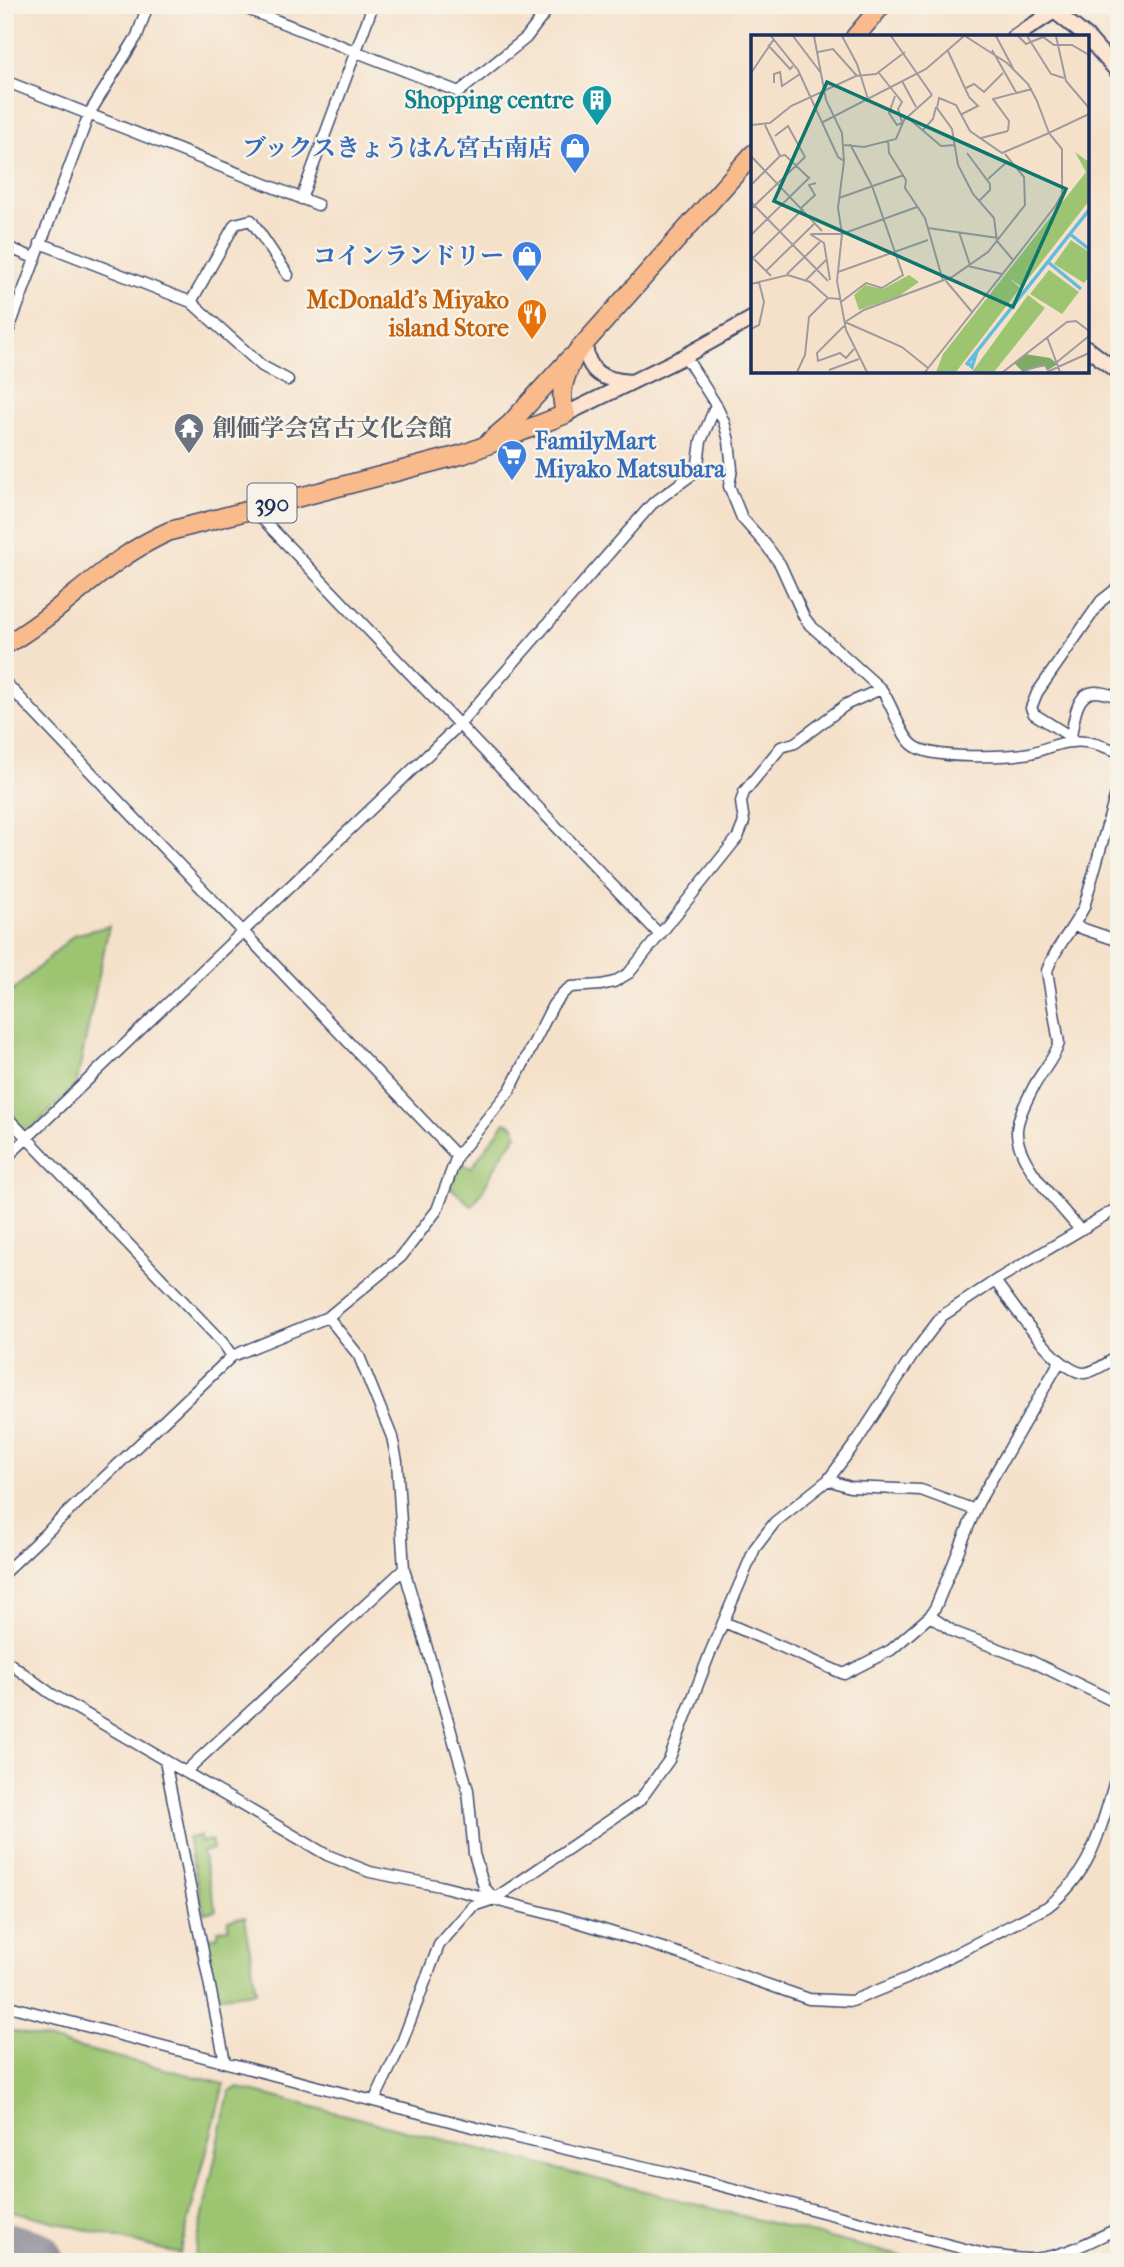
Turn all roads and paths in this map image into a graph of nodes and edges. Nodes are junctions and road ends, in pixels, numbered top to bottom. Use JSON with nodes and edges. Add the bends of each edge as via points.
{"nodes":[{"id":1,"x":148,"y":5,"type":"edge"},
{"id":2,"x":237,"y":5,"type":"edge"},
{"id":3,"x":373,"y":5,"type":"edge"},
{"id":4,"x":551,"y":5,"type":"edge"},
{"id":5,"x":882,"y":5,"type":"edge"},
{"id":6,"x":1055,"y":7,"type":"edge"},
{"id":7,"x":857,"y":35,"type":"edge"},
{"id":8,"x":1019,"y":35,"type":"edge"},
{"id":9,"x":1085,"y":35,"type":"edge"},
{"id":10,"x":1089,"y":39,"type":"edge"},
{"id":11,"x":355,"y":52,"type":"junction"},
{"id":12,"x":1119,"y":73,"type":"edge"},
{"id":13,"x":5,"y":81,"type":"edge"},
{"id":14,"x":89,"y":114,"type":"junction"},
{"id":15,"x":751,"y":156,"type":"edge"},
{"id":16,"x":301,"y":199,"type":"junction"},
{"id":17,"x":318,"y":205,"type":"dead end"},
{"id":18,"x":40,"y":243,"type":"junction"},
{"id":19,"x":5,"y":246,"type":"edge"},
{"id":20,"x":34,"y":257,"type":"junction"},
{"id":21,"x":288,"y":275,"type":"dead end"},
{"id":22,"x":191,"y":302,"type":"junction"},
{"id":23,"x":751,"y":319,"type":"edge"},
{"id":24,"x":5,"y":340,"type":"edge"},
{"id":25,"x":581,"y":348,"type":"junction"},
{"id":26,"x":1089,"y":350,"type":"edge"},
{"id":27,"x":685,"y":356,"type":"junction"},
{"id":28,"x":1119,"y":373,"type":"edge"},
{"id":29,"x":289,"y":380,"type":"dead end"},
{"id":30,"x":632,"y":382,"type":"junction"},
{"id":31,"x":716,"y":405,"type":"junction"},
{"id":32,"x":566,"y":414,"type":"junction"},
{"id":33,"x":479,"y":449,"type":"junction"},
{"id":34,"x":252,"y":508,"type":"junction"},
{"id":35,"x":1119,"y":587,"type":"edge"},
{"id":36,"x":5,"y":645,"type":"edge"},
{"id":37,"x":5,"y":682,"type":"edge"},
{"id":38,"x":881,"y":689,"type":"junction"},
{"id":39,"x":1119,"y":697,"type":"edge"},
{"id":40,"x":459,"y":725,"type":"junction"},
{"id":41,"x":1071,"y":739,"type":"junction"},
{"id":42,"x":1119,"y":752,"type":"edge"},
{"id":43,"x":1119,"y":783,"type":"edge"},
{"id":44,"x":1075,"y":926,"type":"junction"},
{"id":45,"x":244,"y":930,"type":"junction"},
{"id":46,"x":660,"y":935,"type":"junction"},
{"id":47,"x":1119,"y":941,"type":"edge"},
{"id":48,"x":5,"y":1115,"type":"edge"},
{"id":49,"x":27,"y":1138,"type":"junction"},
{"id":50,"x":457,"y":1156,"type":"junction"},
{"id":51,"x":5,"y":1159,"type":"edge"},
{"id":52,"x":1119,"y":1207,"type":"edge"},
{"id":53,"x":1080,"y":1230,"type":"junction"},
{"id":54,"x":995,"y":1281,"type":"junction"},
{"id":55,"x":328,"y":1317,"type":"junction"},
{"id":56,"x":232,"y":1356,"type":"junction"},
{"id":57,"x":1119,"y":1356,"type":"edge"},
{"id":58,"x":1060,"y":1361,"type":"junction"},
{"id":59,"x":828,"y":1480,"type":"junction"},
{"id":60,"x":975,"y":1510,"type":"junction"},
{"id":61,"x":404,"y":1569,"type":"junction"},
{"id":62,"x":5,"y":1572,"type":"edge"},
{"id":63,"x":930,"y":1616,"type":"junction"},
{"id":64,"x":724,"y":1622,"type":"junction"},
{"id":65,"x":5,"y":1660,"type":"edge"},
{"id":66,"x":1119,"y":1704,"type":"edge"},
{"id":67,"x":165,"y":1761,"type":"junction"},
{"id":68,"x":1119,"y":1767,"type":"edge"},
{"id":69,"x":185,"y":1772,"type":"junction"},
{"id":70,"x":494,"y":1899,"type":"junction"},
{"id":71,"x":5,"y":2005,"type":"edge"},
{"id":72,"x":225,"y":2062,"type":"junction"},
{"id":73,"x":374,"y":2101,"type":"junction"},
{"id":74,"x":1119,"y":2228,"type":"edge"}],
"edges":[{"from":1,"to":14,"type":"street","via":[[137,36]]},
{"from":2,"to":11,"type":"street"},
{"from":3,"to":11,"type":"street"},
{"from":4,"to":11,"type":"street","via":[[526,38],[458,92]]},
{"from":5,"to":7,"type":"highway"},
{"from":6,"to":8,"type":"main road"},
{"from":6,"to":9,"type":"main road"},
{"from":10,"to":12,"type":"main road"},
{"from":11,"to":16,"type":"street"},
{"from":13,"to":14,"type":"street"},
{"from":14,"to":16,"type":"street"},
{"from":14,"to":18,"type":"street"},
{"from":15,"to":25,"type":"highway"},
{"from":16,"to":17,"type":"street"},
{"from":18,"to":20,"type":"street"},
{"from":18,"to":22,"type":"street"},
{"from":19,"to":20,"type":"street"},
{"from":20,"to":24,"type":"street"},
{"from":21,"to":22,"type":"street","via":[[251,220],[235,224]]},
{"from":22,"to":29,"type":"street","via":[[262,366]]},
{"from":23,"to":27,"type":"main road"},
{"from":25,"to":30,"type":"main road","via":[[596,372],[612,381]]},
{"from":25,"to":32,"type":"highway","via":[[563,386],[561,403]]},
{"from":25,"to":33,"type":"highway","via":[[510,424]]},
{"from":26,"to":28,"type":"main road"},
{"from":27,"to":30,"type":"main road"},
{"from":27,"to":31,"type":"street"},
{"from":30,"to":32,"type":"main road"},
{"from":31,"to":38,"type":"street","via":[[729,440],[729,486],[742,518],[780,564],[810,625]]},
{"from":31,"to":40,"type":"street","via":[[701,441],[697,471],[644,512]]},
{"from":32,"to":33,"type":"highway","number":"390"},
{"from":33,"to":34,"type":"highway","number":"390"},
{"from":34,"to":36,"type":"highway","number":"390","via":[[146,541]]},
{"from":34,"to":40,"type":"street"},
{"from":35,"to":41,"type":"street","via":[[1101,601],[1031,708],[1034,715]]},
{"from":37,"to":45,"type":"street"},
{"from":38,"to":41,"type":"street","via":[[908,740],[929,752],[953,756],[1028,753]]},
{"from":38,"to":46,"type":"street","via":[[847,704],[795,743],[781,747],[744,792],[744,822],[738,837]]},
{"from":39,"to":41,"type":"street","via":[[1095,692],[1085,695],[1079,702]]},
{"from":40,"to":45,"type":"street"},
{"from":40,"to":46,"type":"street"},
{"from":41,"to":42,"type":"street"},
{"from":43,"to":44,"type":"street"},
{"from":44,"to":47,"type":"street"},
{"from":44,"to":53,"type":"street","via":[[1047,971],[1059,1043],[1022,1109],[1017,1129],[1028,1165]]},
{"from":45,"to":49,"type":"street"},
{"from":45,"to":50,"type":"street"},
{"from":46,"to":50,"type":"street","via":[[629,973],[614,982],[581,985],[564,992],[510,1090]]},
{"from":48,"to":49,"type":"street"},
{"from":49,"to":51,"type":"street"},
{"from":49,"to":56,"type":"street"},
{"from":50,"to":55,"type":"street","via":[[438,1210],[418,1236],[401,1257]]},
{"from":52,"to":53,"type":"street"},
{"from":53,"to":54,"type":"street"},
{"from":54,"to":58,"type":"street"},
{"from":54,"to":59,"type":"street","via":[[953,1307],[930,1331]]},
{"from":55,"to":56,"type":"street"},
{"from":55,"to":61,"type":"street","via":[[359,1356],[392,1437]]},
{"from":56,"to":62,"type":"street"},
{"from":57,"to":58,"type":"street","via":[[1081,1373]]},
{"from":58,"to":60,"type":"street"},
{"from":59,"to":60,"type":"street","via":[[850,1487],[921,1490]]},
{"from":59,"to":64,"type":"street","via":[[775,1522],[755,1548]]},
{"from":60,"to":63,"type":"street"},
{"from":61,"to":69,"type":"street"},
{"from":61,"to":70,"type":"street","via":[[468,1790],[474,1854],[485,1888]]},
{"from":63,"to":64,"type":"street","via":[[891,1650],[844,1674]]},
{"from":63,"to":66,"type":"street","via":[[954,1632],[1031,1661]]},
{"from":64,"to":70,"type":"street","via":[[668,1760],[640,1800]]},
{"from":65,"to":67,"type":"street","via":[[50,1693]]},
{"from":67,"to":69,"type":"street"},
{"from":67,"to":72,"type":"street"},
{"from":68,"to":70,"type":"street","via":[[1090,1859],[1066,1893],[908,1978],[852,2001],[809,1999],[666,1949]]},
{"from":69,"to":70,"type":"street","via":[[351,1866]]},
{"from":70,"to":73,"type":"street","via":[[473,1906],[439,1945]]},
{"from":71,"to":72,"type":"street"},
{"from":72,"to":73,"type":"street"},
{"from":73,"to":74,"type":"street","via":[[988,2255],[1044,2258]]}]}
